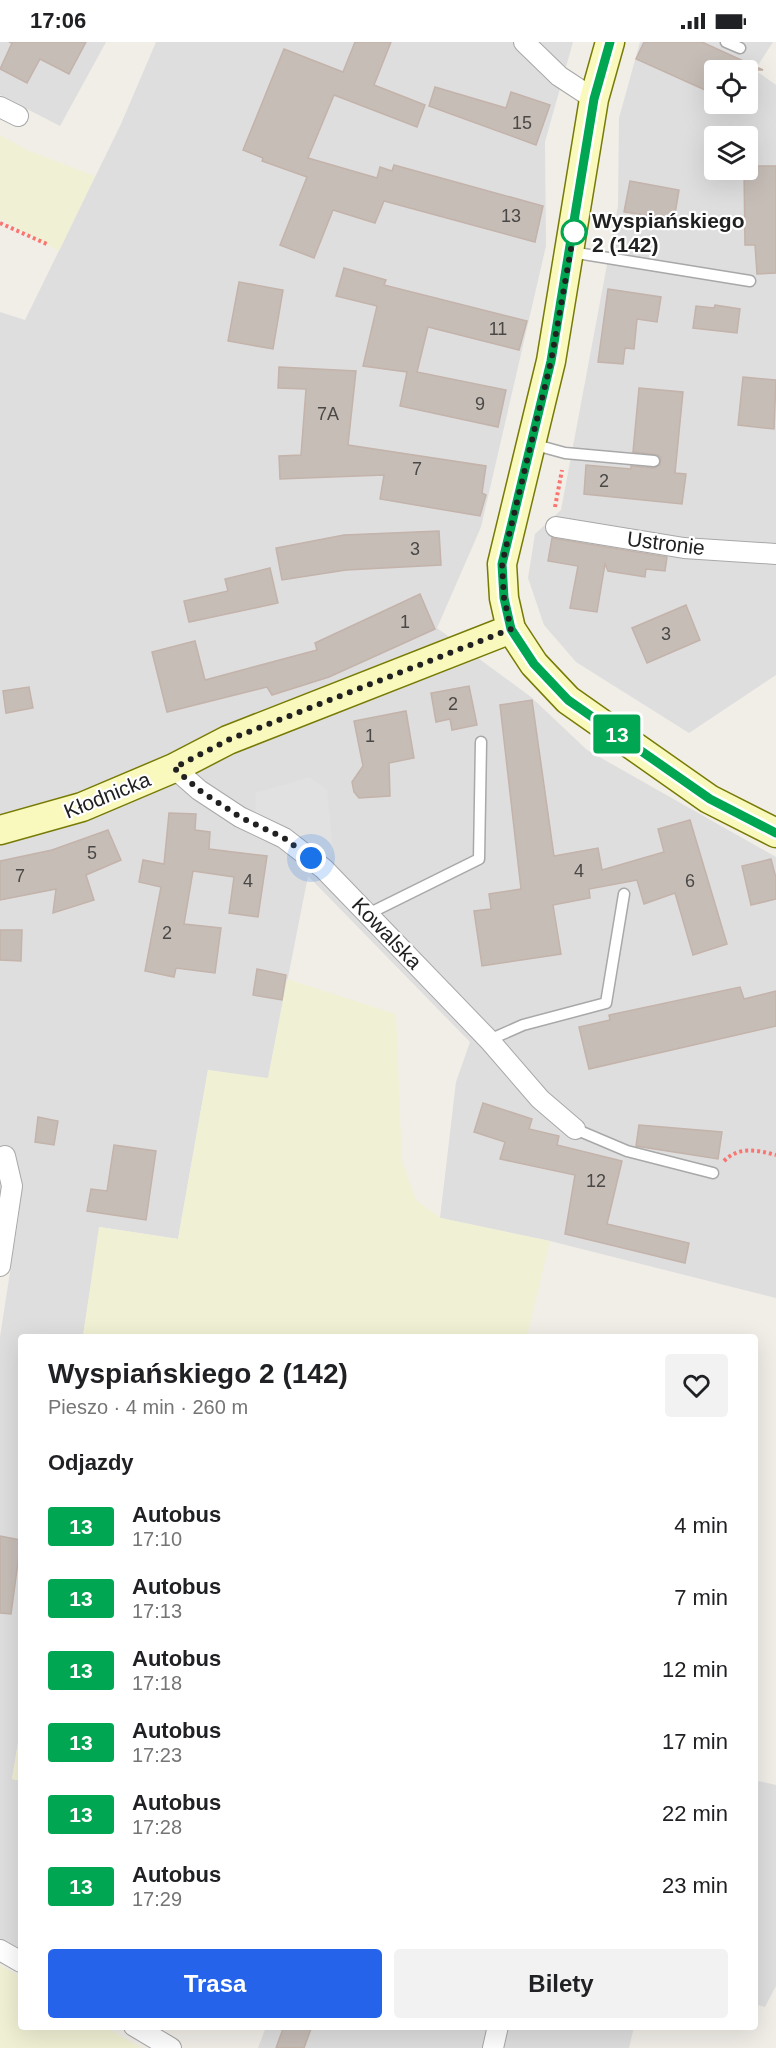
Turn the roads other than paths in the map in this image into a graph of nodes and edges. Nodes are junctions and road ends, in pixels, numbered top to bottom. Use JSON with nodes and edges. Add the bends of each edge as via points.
{"nodes":[{"id":1,"x":524,"y":42,"type":"edge"},
{"id":2,"x":610,"y":42,"type":"edge"},
{"id":3,"x":726,"y":42,"type":"edge"},
{"id":4,"x":740,"y":48,"type":"dead end"},
{"id":5,"x":594,"y":99,"type":"junction"},
{"id":6,"x":0,"y":107,"type":"edge"},
{"id":7,"x":18,"y":116,"type":"dead end"},
{"id":8,"x":571,"y":252,"type":"junction"},
{"id":9,"x":750,"y":281,"type":"dead end"},
{"id":10,"x":532,"y":444,"type":"junction"},
{"id":11,"x":654,"y":461,"type":"dead end"},
{"id":12,"x":556,"y":527,"type":"road end"},
{"id":13,"x":776,"y":554,"type":"edge"},
{"id":14,"x":511,"y":629,"type":"junction"},
{"id":15,"x":481,"y":741,"type":"dead end"},
{"id":16,"x":174,"y":768,"type":"junction"},
{"id":17,"x":0,"y":830,"type":"edge"},
{"id":18,"x":776,"y":833,"type":"edge"},
{"id":19,"x":624,"y":894,"type":"dead end"},
{"id":20,"x":368,"y":914,"type":"junction"},
{"id":21,"x":489,"y":1041,"type":"junction"},
{"id":22,"x":575,"y":1129,"type":"joint"},
{"id":23,"x":2,"y":1152,"type":"edge"},
{"id":24,"x":713,"y":1173,"type":"road end"},
{"id":25,"x":0,"y":1266,"type":"edge"},
{"id":26,"x":0,"y":1950,"type":"edge"},
{"id":27,"x":18,"y":1960,"type":"edge"},
{"id":28,"x":141,"y":2030,"type":"edge"},
{"id":29,"x":497,"y":2030,"type":"edge"},
{"id":30,"x":171,"y":2048,"type":"edge"},
{"id":31,"x":493,"y":2048,"type":"edge"}],
"edges":[{"from":1,"to":5,"type":"street","via":[[559,76]]},
{"from":2,"to":5,"type":"main road"},
{"from":3,"to":4,"type":"lane"},
{"from":5,"to":8,"type":"main road"},
{"from":6,"to":7,"type":"street"},
{"from":8,"to":9,"type":"lane"},
{"from":8,"to":10,"type":"main road"},
{"from":10,"to":11,"type":"lane","via":[[564,453]]},
{"from":10,"to":14,"type":"main road","via":[[502,564]]},
{"from":12,"to":13,"type":"street","name":"Ustronie","via":[[684,548]]},
{"from":14,"to":16,"type":"main road","name":"Kłodnicka","via":[[228,740]]},
{"from":14,"to":18,"type":"main road","via":[[534,664],[568,700],[710,799]]},
{"from":15,"to":20,"type":"lane","via":[[479,859]]},
{"from":16,"to":17,"type":"main road","name":"Kłodnicka","via":[[82,807]]},
{"from":16,"to":20,"type":"street","name":"Kowalska","via":[[199,790],[240,817],[284,838],[324,868]]},
{"from":19,"to":21,"type":"lane","via":[[606,1003],[523,1025]]},
{"from":20,"to":21,"type":"street","name":"Kowalska"},
{"from":21,"to":22,"type":"street","name":"Kowalska","via":[[540,1099]]},
{"from":22,"to":24,"type":"lane","via":[[627,1151]]},
{"from":23,"to":25,"type":"street","via":[[12,1186]]},
{"from":26,"to":27,"type":"street"},
{"from":28,"to":30,"type":"street"},
{"from":29,"to":31,"type":"street"}]}
